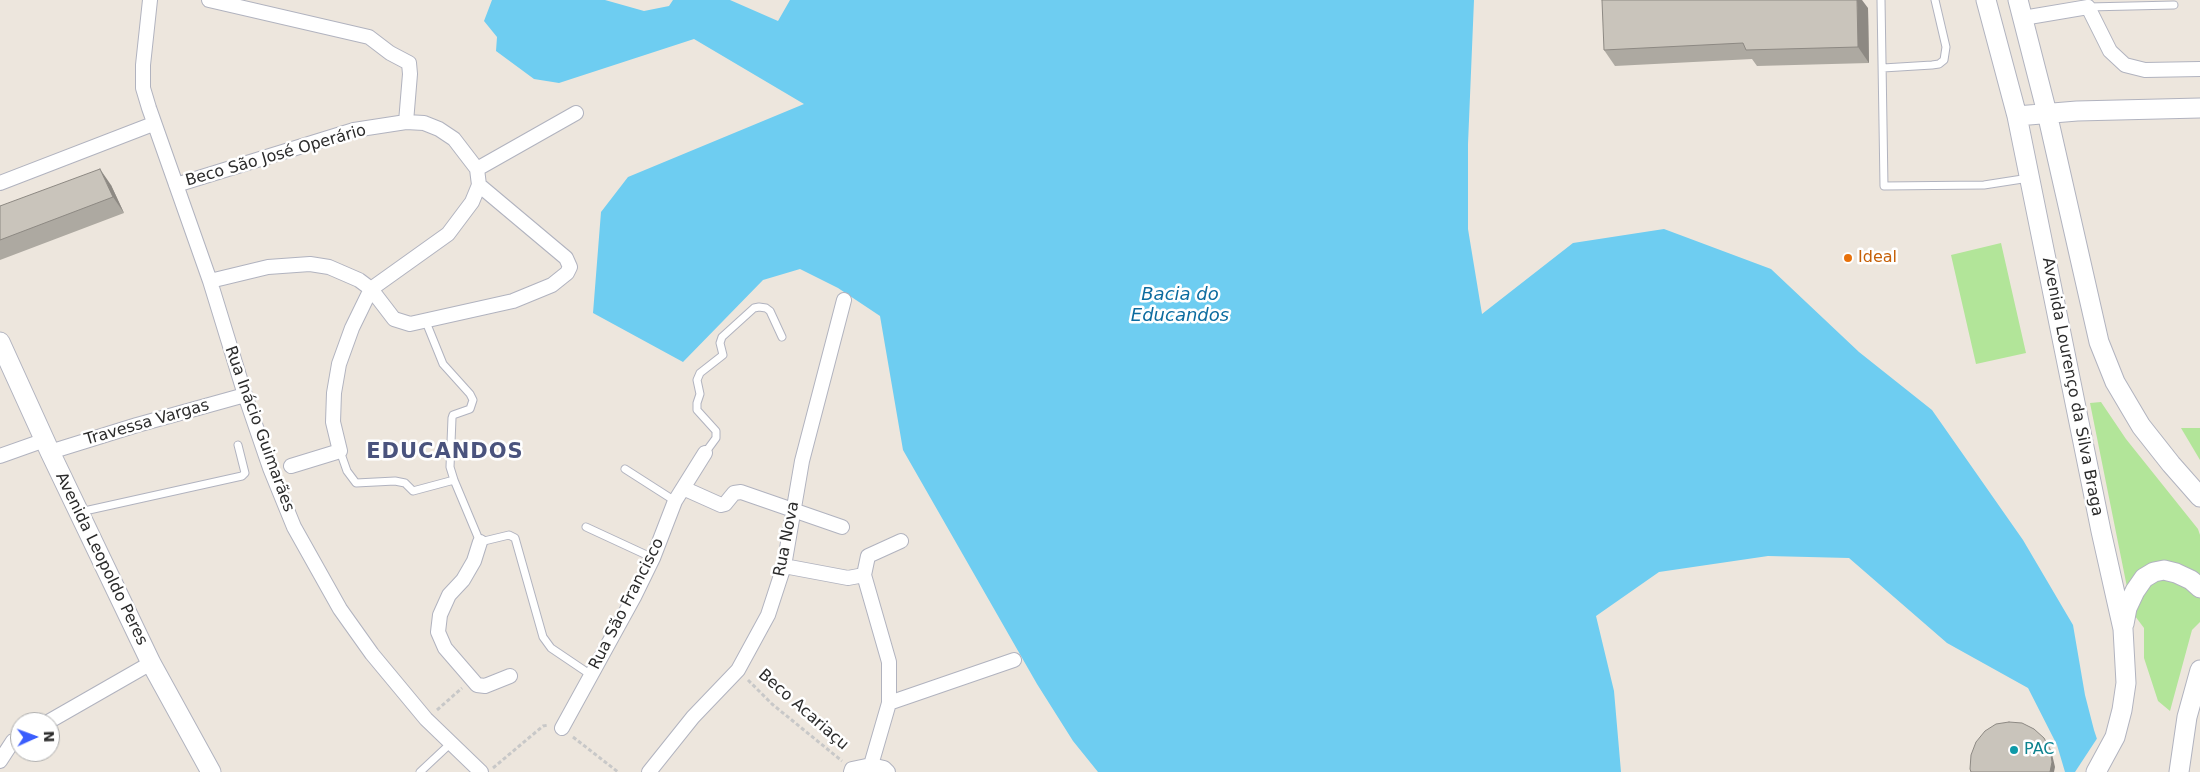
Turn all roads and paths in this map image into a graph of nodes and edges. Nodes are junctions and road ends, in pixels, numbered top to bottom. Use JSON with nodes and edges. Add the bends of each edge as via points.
{"nodes":[{"id":1,"x":150,"y":0,"type":"edge"},
{"id":2,"x":209,"y":0,"type":"edge"},
{"id":3,"x":1881,"y":0,"type":"edge"},
{"id":4,"x":1935,"y":0,"type":"edge"},
{"id":5,"x":1986,"y":0,"type":"edge"},
{"id":6,"x":2174,"y":5,"type":"dead end"},
{"id":7,"x":2088,"y":7,"type":"junction"},
{"id":8,"x":2020,"y":9,"type":"edge"},
{"id":9,"x":1883,"y":68,"type":"junction"},
{"id":10,"x":2200,"y":69,"type":"edge"},
{"id":11,"x":2200,"y":108,"type":"edge"},
{"id":12,"x":576,"y":113,"type":"dead end"},
{"id":13,"x":2048,"y":113,"type":"junction"},
{"id":14,"x":2018,"y":116,"type":"junction"},
{"id":15,"x":406,"y":122,"type":"junction"},
{"id":16,"x":153,"y":124,"type":"junction"},
{"id":17,"x":477,"y":169,"type":"junction"},
{"id":18,"x":2030,"y":178,"type":"junction"},
{"id":19,"x":0,"y":184,"type":"edge"},
{"id":20,"x":176,"y":185,"type":"junction"},
{"id":21,"x":479,"y":185,"type":"junction"},
{"id":22,"x":210,"y":281,"type":"junction"},
{"id":23,"x":371,"y":289,"type":"junction"},
{"id":24,"x":844,"y":300,"type":"dead end"},
{"id":25,"x":426,"y":322,"type":"junction"},
{"id":26,"x":782,"y":338,"type":"dead end"},
{"id":27,"x":0,"y":342,"type":"edge"},
{"id":28,"x":244,"y":395,"type":"junction"},
{"id":29,"x":238,"y":445,"type":"dead end"},
{"id":30,"x":48,"y":446,"type":"junction"},
{"id":31,"x":340,"y":451,"type":"junction"},
{"id":32,"x":705,"y":453,"type":"joint"},
{"id":33,"x":0,"y":456,"type":"edge"},
{"id":34,"x":291,"y":466,"type":"dead end"},
{"id":35,"x":625,"y":469,"type":"dead end"},
{"id":36,"x":454,"y":480,"type":"junction"},
{"id":37,"x":683,"y":488,"type":"junction"},
{"id":38,"x":2200,"y":497,"type":"edge"},
{"id":39,"x":675,"y":501,"type":"junction"},
{"id":40,"x":793,"y":511,"type":"junction"},
{"id":41,"x":78,"y":512,"type":"junction"},
{"id":42,"x":586,"y":527,"type":"dead end"},
{"id":43,"x":842,"y":527,"type":"dead end"},
{"id":44,"x":901,"y":541,"type":"dead end"},
{"id":45,"x":480,"y":542,"type":"junction"},
{"id":46,"x":653,"y":558,"type":"junction"},
{"id":47,"x":784,"y":566,"type":"junction"},
{"id":48,"x":864,"y":575,"type":"junction"},
{"id":49,"x":2200,"y":588,"type":"edge"},
{"id":50,"x":2123,"y":629,"type":"junction"},
{"id":51,"x":1014,"y":660,"type":"dead end"},
{"id":52,"x":150,"y":662,"type":"junction"},
{"id":53,"x":738,"y":670,"type":"junction"},
{"id":54,"x":2200,"y":670,"type":"edge"},
{"id":55,"x":591,"y":675,"type":"junction"},
{"id":56,"x":510,"y":676,"type":"dead end"},
{"id":57,"x":472,"y":680,"type":"junction"},
{"id":58,"x":889,"y":703,"type":"junction"},
{"id":59,"x":444,"y":704,"type":"dead end"},
{"id":60,"x":60,"y":715,"type":"edge"},
{"id":61,"x":562,"y":728,"type":"junction"},
{"id":62,"x":10,"y":741,"type":"edge"},
{"id":63,"x":451,"y":743,"type":"junction"},
{"id":64,"x":0,"y":761,"type":"edge"},
{"id":65,"x":871,"y":764,"type":"junction"},
{"id":66,"x":851,"y":771,"type":"edge"},
{"id":67,"x":211,"y":772,"type":"edge"},
{"id":68,"x":420,"y":772,"type":"edge"},
{"id":69,"x":480,"y":772,"type":"edge"},
{"id":70,"x":489,"y":772,"type":"edge"},
{"id":71,"x":618,"y":772,"type":"edge"},
{"id":72,"x":649,"y":772,"type":"edge"},
{"id":73,"x":888,"y":772,"type":"edge"},
{"id":74,"x":2096,"y":772,"type":"edge"},
{"id":75,"x":2179,"y":772,"type":"edge"}],
"edges":[{"from":1,"to":16,"type":"street","name":"Rua Inácio Guimarães","via":[[143,65],[144,88]]},
{"from":2,"to":15,"type":"street","via":[[369,37],[409,63]]},
{"from":3,"to":9,"type":"lane"},
{"from":4,"to":9,"type":"lane","via":[[1946,47],[1944,60],[1932,65]]},
{"from":5,"to":14,"type":"street","name":"Avenida Lourenço da Silva Braga"},
{"from":6,"to":7,"type":"lane"},
{"from":7,"to":8,"type":"street"},
{"from":7,"to":10,"type":"street","via":[[2110,51],[2125,65],[2145,70]]},
{"from":8,"to":13,"type":"street","name":"Avenida Lourenço da Silva Braga"},
{"from":9,"to":18,"type":"lane","via":[[1884,186],[1984,185]]},
{"from":11,"to":13,"type":"street"},
{"from":12,"to":17,"type":"street"},
{"from":13,"to":14,"type":"street"},
{"from":13,"to":38,"type":"street","name":"Avenida Lourenço da Silva Braga","via":[[2099,342],[2115,382],[2141,426]]},
{"from":14,"to":18,"type":"street","name":"Avenida Lourenço da Silva Braga"},
{"from":15,"to":17,"type":"street","name":"Beco São José Operário","via":[[424,123],[440,130],[454,140]]},
{"from":15,"to":20,"type":"street","name":"Beco São José Operário","via":[[354,130]]},
{"from":16,"to":19,"type":"street"},
{"from":16,"to":20,"type":"street","name":"Rua Inácio Guimarães"},
{"from":17,"to":21,"type":"street"},
{"from":18,"to":50,"type":"street","name":"Avenida Lourenço da Silva Braga"},
{"from":20,"to":22,"type":"street","name":"Rua Inácio Guimarães"},
{"from":21,"to":23,"type":"street","via":[[472,202],[448,234]]},
{"from":21,"to":25,"type":"street","via":[[566,258],[570,270],[552,285],[513,301]]},
{"from":22,"to":23,"type":"street","via":[[268,267],[310,264],[345,273]]},
{"from":22,"to":28,"type":"street","name":"Rua Inácio Guimarães"},
{"from":23,"to":25,"type":"street","via":[[394,319],[410,324]]},
{"from":23,"to":31,"type":"street","via":[[339,364],[333,422]]},
{"from":24,"to":40,"type":"street","name":"Rua Nova","via":[[814,409]]},
{"from":25,"to":36,"type":"lane","via":[[443,364],[473,400],[470,409],[452,418],[450,467]]},
{"from":26,"to":32,"type":"lane","via":[[770,312],[759,307],[722,337],[723,355],[700,372],[697,380],[700,394],[697,410],[716,431],[716,438]]},
{"from":27,"to":30,"type":"street","name":"Avenida Leopoldo Peres"},
{"from":28,"to":30,"type":"street","name":"Travessa Vargas"},
{"from":28,"to":63,"type":"street","name":"Rua Inácio Guimarães","via":[[294,527],[335,602],[417,710]]},
{"from":29,"to":41,"type":"lane","via":[[245,473],[242,476]]},
{"from":30,"to":33,"type":"street","name":"Travessa Vargas"},
{"from":30,"to":41,"type":"street","name":"Avenida Leopoldo Peres"},
{"from":31,"to":34,"type":"street"},
{"from":31,"to":36,"type":"lane","via":[[347,471],[356,483],[395,481],[405,483],[413,491]]},
{"from":32,"to":37,"type":"street","name":"Rua São Francisco"},
{"from":35,"to":39,"type":"lane"},
{"from":36,"to":45,"type":"lane"},
{"from":37,"to":39,"type":"street","name":"Rua São Francisco"},
{"from":37,"to":40,"type":"street","via":[[718,505],[725,504],[732,494],[738,492]]},
{"from":39,"to":46,"type":"street","name":"Rua São Francisco"},
{"from":40,"to":43,"type":"street"},
{"from":40,"to":47,"type":"street","name":"Rua Nova"},
{"from":41,"to":52,"type":"street","name":"Avenida Leopoldo Peres"},
{"from":42,"to":46,"type":"lane"},
{"from":44,"to":48,"type":"street","via":[[868,556]]},
{"from":45,"to":55,"type":"lane","via":[[509,535],[515,538],[543,637],[551,648]]},
{"from":45,"to":57,"type":"street","via":[[463,580],[449,595],[440,616],[438,632],[445,648]]},
{"from":46,"to":55,"type":"street","name":"Rua São Francisco"},
{"from":47,"to":48,"type":"street","via":[[848,578]]},
{"from":47,"to":53,"type":"street","name":"Rua Nova","via":[[768,615]]},
{"from":48,"to":58,"type":"street","via":[[889,662]]},
{"from":49,"to":50,"type":"street","via":[[2176,573],[2154,572],[2144,578],[2135,591],[2127,608]]},
{"from":50,"to":74,"type":"street","name":"Avenida Lourenço da Silva Braga","via":[[2126,683],[2122,710],[2115,737]]},
{"from":51,"to":58,"type":"street"},
{"from":52,"to":60,"type":"street"},
{"from":52,"to":67,"type":"street","name":"Avenida Leopoldo Peres"},
{"from":53,"to":66,"type":"path","name":"Beco Acariaçu","via":[[772,704]]},
{"from":53,"to":72,"type":"street","name":"Rua Nova","via":[[693,717]]},
{"from":54,"to":75,"type":"street","via":[[2186,717]]},
{"from":55,"to":61,"type":"street","name":"Rua São Francisco"},
{"from":56,"to":57,"type":"street","via":[[485,686]]},
{"from":57,"to":59,"type":"path"},
{"from":58,"to":65,"type":"street"},
{"from":61,"to":70,"type":"path","via":[[553,724],[543,726]]},
{"from":61,"to":71,"type":"path"},
{"from":62,"to":64,"type":"street"},
{"from":63,"to":68,"type":"lane"},
{"from":63,"to":69,"type":"street","name":"Rua Inácio Guimarães"},
{"from":65,"to":66,"type":"street"},
{"from":65,"to":73,"type":"street"}]}
